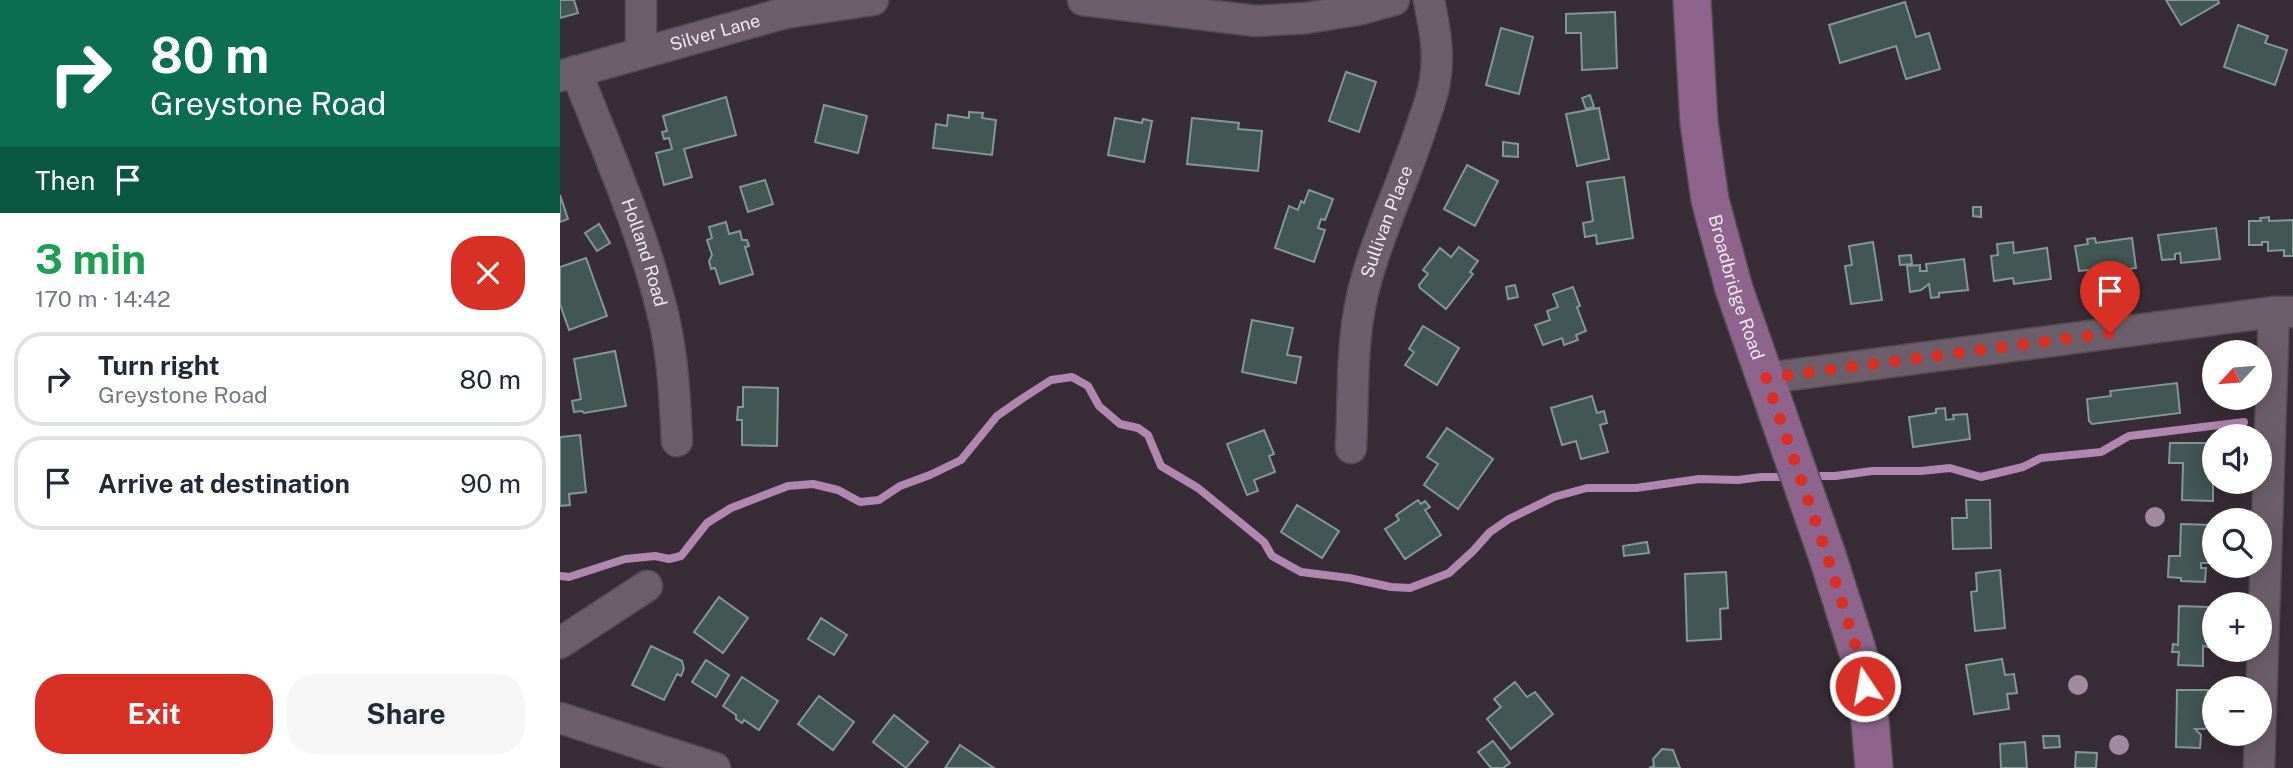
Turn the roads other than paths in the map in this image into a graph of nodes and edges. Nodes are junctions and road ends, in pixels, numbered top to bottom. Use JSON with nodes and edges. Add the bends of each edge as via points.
{"nodes":[{"id":1,"x":640,"y":0,"type":"edge"},
{"id":2,"x":873,"y":0,"type":"edge"},
{"id":3,"x":1083,"y":0,"type":"edge"},
{"id":4,"x":1390,"y":0,"type":"edge"},
{"id":5,"x":1429,"y":0,"type":"edge"},
{"id":6,"x":1692,"y":0,"type":"edge"},
{"id":7,"x":641,"y":52,"type":"junction"},
{"id":8,"x":568,"y":74,"type":"edge"},
{"id":9,"x":2284,"y":312,"type":"edge"},
{"id":10,"x":1766,"y":378,"type":"junction"},
{"id":11,"x":677,"y":441,"type":"dead end"},
{"id":12,"x":1352,"y":448,"type":"dead end"},
{"id":13,"x":647,"y":586,"type":"dead end"},
{"id":14,"x":560,"y":643,"type":"edge"},
{"id":15,"x":560,"y":718,"type":"edge"},
{"id":16,"x":715,"y":768,"type":"edge"},
{"id":17,"x":1874,"y":768,"type":"edge"},
{"id":18,"x":2259,"y":768,"type":"edge"}],
"edges":[{"from":1,"to":7,"type":"street"},
{"from":2,"to":7,"type":"street","name":"Silver Lane","via":[[801,10]]},
{"from":3,"to":4,"type":"street","via":[[1256,21],[1306,19]]},
{"from":5,"to":12,"type":"street","name":"Sullivan Place","via":[[1437,38],[1436,79],[1366,278],[1352,371]]},
{"from":6,"to":10,"type":"main road","name":"Broadbridge Road","via":[[1699,122],[1710,200],[1734,289]]},
{"from":7,"to":8,"type":"street","name":"Silver Lane"},
{"from":8,"to":11,"type":"street","name":"Holland Road","via":[[645,249],[665,321]]},
{"from":9,"to":10,"type":"street"},
{"from":9,"to":18,"type":"street"},
{"from":10,"to":17,"type":"main road","name":"Broadbridge Road","via":[[1861,663]]},
{"from":13,"to":14,"type":"street"},
{"from":15,"to":16,"type":"street"}]}
